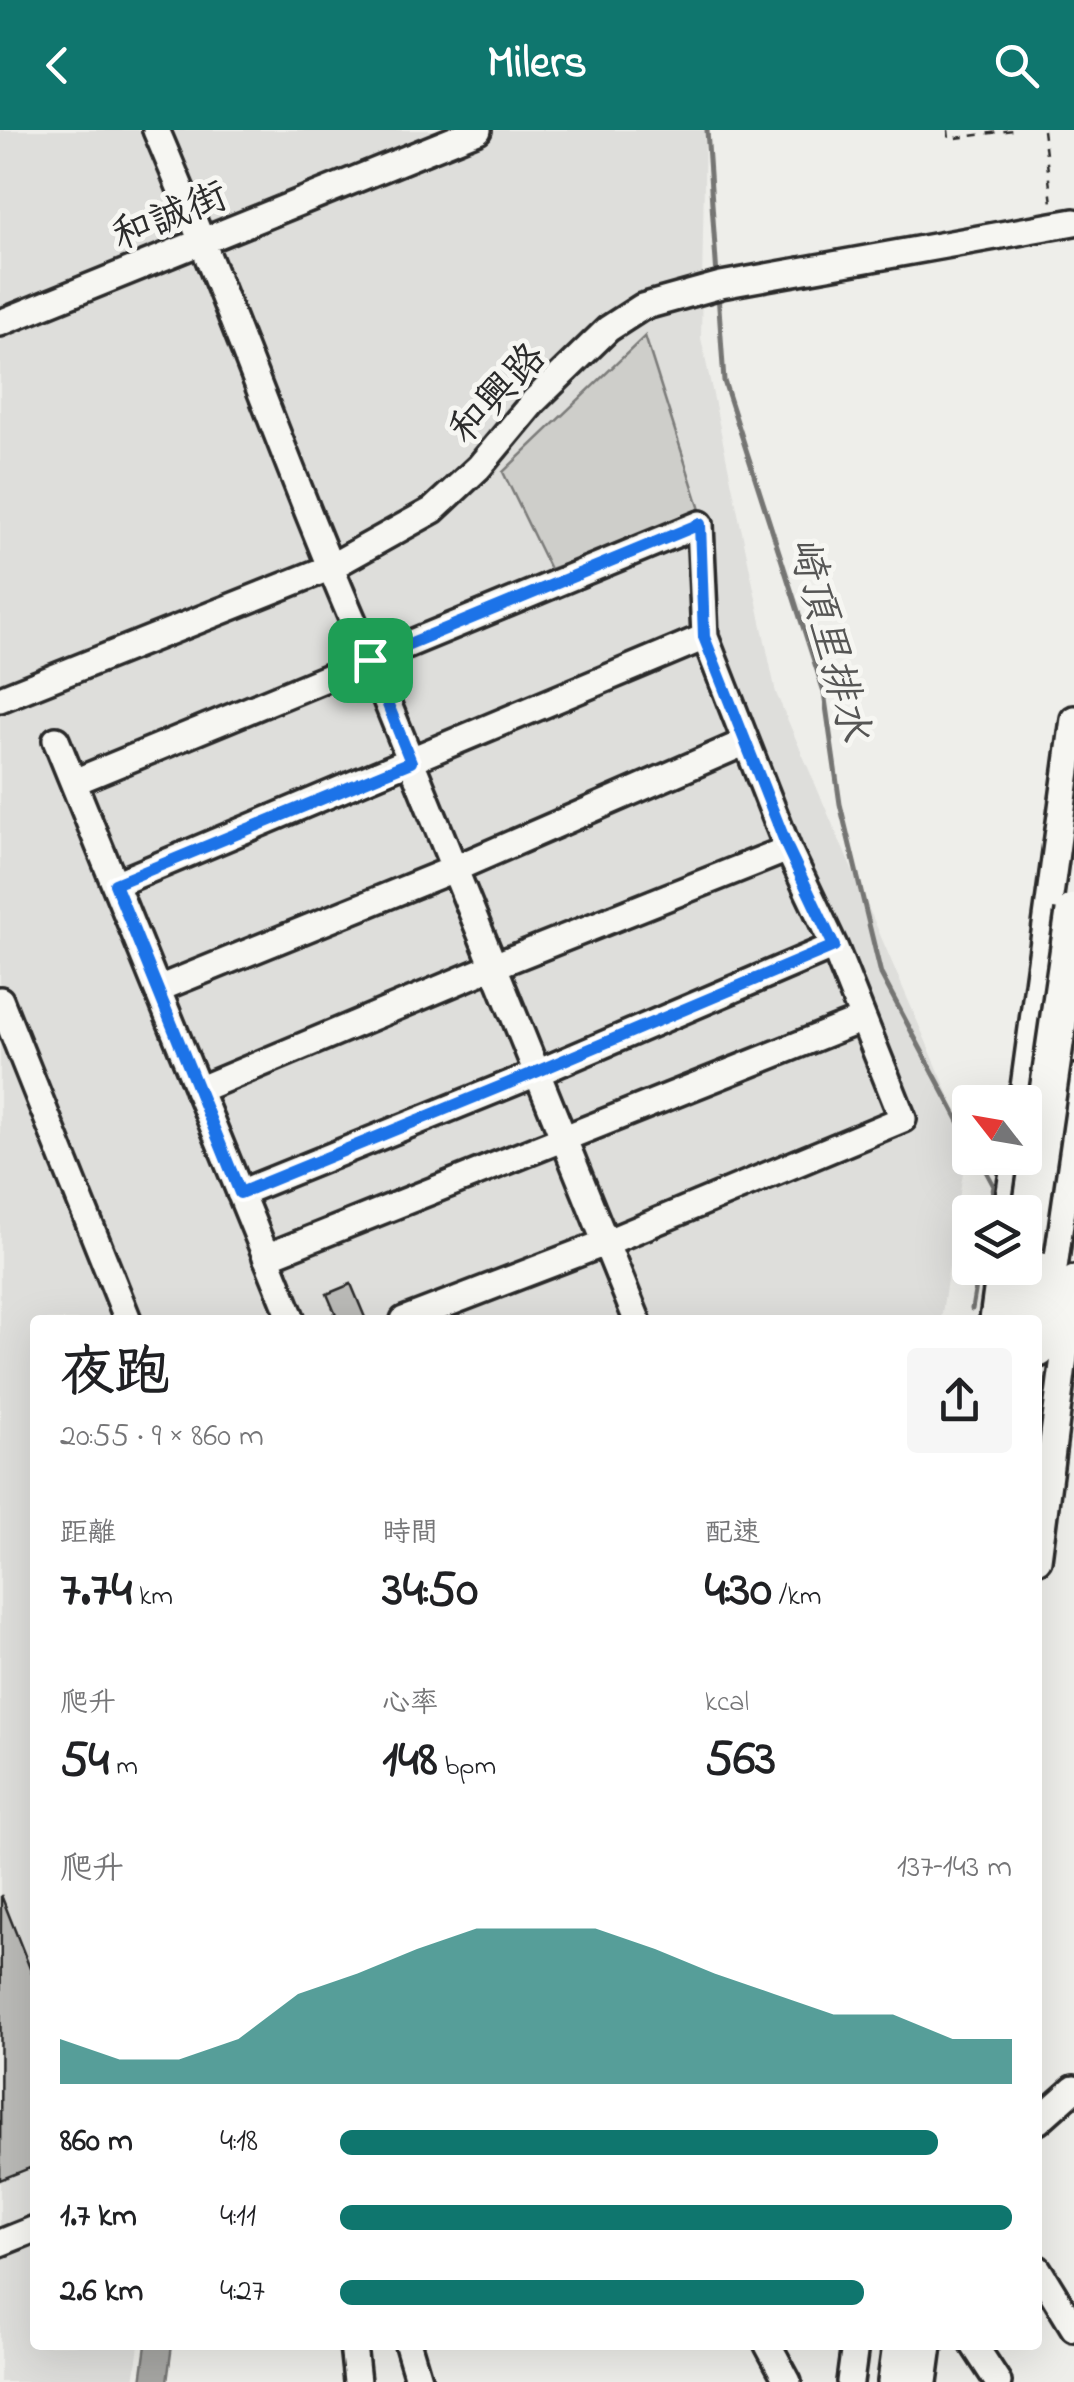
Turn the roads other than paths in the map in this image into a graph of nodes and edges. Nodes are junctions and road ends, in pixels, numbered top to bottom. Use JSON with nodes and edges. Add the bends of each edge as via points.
{"nodes":[{"id":1,"x":156,"y":130,"type":"edge"},
{"id":2,"x":478,"y":130,"type":"edge"},
{"id":3,"x":1065,"y":224,"type":"edge"},
{"id":4,"x":204,"y":241,"type":"junction"},
{"id":5,"x":0,"y":323,"type":"edge"},
{"id":6,"x":329,"y":568,"type":"junction"},
{"id":7,"x":704,"y":637,"type":"junction"},
{"id":8,"x":370,"y":660,"type":"junction"},
{"id":9,"x":0,"y":699,"type":"edge"},
{"id":10,"x":1074,"y":719,"type":"edge"},
{"id":11,"x":56,"y":740,"type":"dead end"},
{"id":12,"x":746,"y":742,"type":"junction"},
{"id":13,"x":411,"y":762,"type":"junction"},
{"id":14,"x":74,"y":782,"type":"junction"},
{"id":15,"x":788,"y":849,"type":"junction"},
{"id":16,"x":454,"y":869,"type":"junction"},
{"id":17,"x":115,"y":884,"type":"junction"},
{"id":18,"x":1074,"y":912,"type":"edge"},
{"id":19,"x":834,"y":946,"type":"junction"},
{"id":20,"x":494,"y":966,"type":"junction"},
{"id":21,"x":158,"y":989,"type":"junction"},
{"id":22,"x":0,"y":1000,"type":"edge"},
{"id":23,"x":1035,"y":1007,"type":"junction"},
{"id":24,"x":1074,"y":1010,"type":"edge"},
{"id":25,"x":863,"y":1019,"type":"junction"},
{"id":26,"x":536,"y":1072,"type":"junction"},
{"id":27,"x":1074,"y":1083,"type":"edge"},
{"id":28,"x":1024,"y":1085,"type":"edge"},
{"id":29,"x":198,"y":1090,"type":"junction"},
{"id":30,"x":564,"y":1140,"type":"junction"},
{"id":31,"x":240,"y":1193,"type":"junction"},
{"id":32,"x":1033,"y":1195,"type":"edge"},
{"id":33,"x":606,"y":1243,"type":"junction"},
{"id":34,"x":266,"y":1257,"type":"junction"},
{"id":35,"x":1074,"y":1279,"type":"edge"},
{"id":36,"x":998,"y":1285,"type":"edge"},
{"id":37,"x":1020,"y":1285,"type":"edge"},
{"id":38,"x":126,"y":1315,"type":"edge"},
{"id":39,"x":290,"y":1315,"type":"edge"},
{"id":40,"x":417,"y":1315,"type":"edge"},
{"id":41,"x":635,"y":1315,"type":"edge"},
{"id":42,"x":994,"y":1315,"type":"edge"},
{"id":43,"x":1017,"y":1315,"type":"edge"},
{"id":44,"x":1052,"y":1344,"type":"edge"},
{"id":45,"x":1050,"y":1375,"type":"edge"},
{"id":46,"x":1042,"y":1498,"type":"edge"},
{"id":47,"x":1074,"y":2088,"type":"edge"},
{"id":48,"x":1042,"y":2117,"type":"edge"},
{"id":49,"x":30,"y":2231,"type":"edge"},
{"id":50,"x":0,"y":2243,"type":"edge"},
{"id":51,"x":1042,"y":2275,"type":"edge"},
{"id":52,"x":1074,"y":2328,"type":"edge"},
{"id":53,"x":354,"y":2350,"type":"edge"},
{"id":54,"x":409,"y":2350,"type":"edge"},
{"id":55,"x":771,"y":2350,"type":"edge"},
{"id":56,"x":853,"y":2350,"type":"edge"},
{"id":57,"x":879,"y":2350,"type":"edge"},
{"id":58,"x":900,"y":2350,"type":"edge"},
{"id":59,"x":928,"y":2350,"type":"edge"},
{"id":60,"x":977,"y":2350,"type":"edge"},
{"id":61,"x":357,"y":2382,"type":"edge"},
{"id":62,"x":419,"y":2382,"type":"edge"},
{"id":63,"x":788,"y":2382,"type":"edge"},
{"id":64,"x":850,"y":2382,"type":"edge"},
{"id":65,"x":874,"y":2382,"type":"edge"},
{"id":66,"x":896,"y":2382,"type":"edge"},
{"id":67,"x":924,"y":2382,"type":"edge"},
{"id":68,"x":998,"y":2382,"type":"edge"}],
"edges":[{"from":1,"to":4,"type":"street"},
{"from":2,"to":4,"type":"street","name":"和誠街"},
{"from":3,"to":6,"type":"street","name":"和興路","via":[[721,286],[642,307],[608,329],[534,400],[433,510]]},
{"from":4,"to":5,"type":"street","name":"和誠街"},
{"from":4,"to":6,"type":"street"},
{"from":6,"to":8,"type":"street"},
{"from":6,"to":9,"type":"street","name":"和興路"},
{"from":7,"to":8,"type":"street","via":[[700,524]]},
{"from":7,"to":12,"type":"street"},
{"from":7,"to":13,"type":"street"},
{"from":8,"to":13,"type":"street"},
{"from":8,"to":14,"type":"street"},
{"from":10,"to":23,"type":"street"},
{"from":11,"to":14,"type":"street"},
{"from":12,"to":15,"type":"street"},
{"from":12,"to":16,"type":"street"},
{"from":13,"to":16,"type":"street"},
{"from":13,"to":17,"type":"street"},
{"from":14,"to":17,"type":"street"},
{"from":15,"to":19,"type":"street"},
{"from":15,"to":20,"type":"street"},
{"from":16,"to":20,"type":"street"},
{"from":16,"to":21,"type":"street"},
{"from":17,"to":21,"type":"street"},
{"from":18,"to":32,"type":"highway","bridge":true},
{"from":19,"to":25,"type":"street"},
{"from":19,"to":26,"type":"street"},
{"from":20,"to":26,"type":"street"},
{"from":20,"to":29,"type":"street"},
{"from":21,"to":29,"type":"street"},
{"from":22,"to":38,"type":"street"},
{"from":23,"to":24,"type":"street"},
{"from":23,"to":28,"type":"street"},
{"from":25,"to":30,"type":"street"},
{"from":25,"to":33,"type":"street","via":[[903,1119]]},
{"from":26,"to":30,"type":"street"},
{"from":26,"to":31,"type":"street"},
{"from":27,"to":44,"type":"highway"},
{"from":29,"to":31,"type":"street"},
{"from":30,"to":33,"type":"street"},
{"from":30,"to":34,"type":"street"},
{"from":31,"to":34,"type":"street"},
{"from":33,"to":40,"type":"street"},
{"from":33,"to":41,"type":"street"},
{"from":34,"to":39,"type":"street"},
{"from":35,"to":44,"type":"street"},
{"from":36,"to":42,"type":"street"},
{"from":37,"to":43,"type":"highway"},
{"from":44,"to":45,"type":"street"},
{"from":45,"to":46,"type":"street"},
{"from":47,"to":48,"type":"street"},
{"from":49,"to":50,"type":"street"},
{"from":51,"to":52,"type":"street"},
{"from":53,"to":61,"type":"street"},
{"from":54,"to":62,"type":"street"},
{"from":55,"to":63,"type":"street"},
{"from":56,"to":64,"type":"street"},
{"from":57,"to":65,"type":"highway"},
{"from":58,"to":66,"type":"highway"},
{"from":59,"to":67,"type":"street"},
{"from":60,"to":68,"type":"street"}]}
